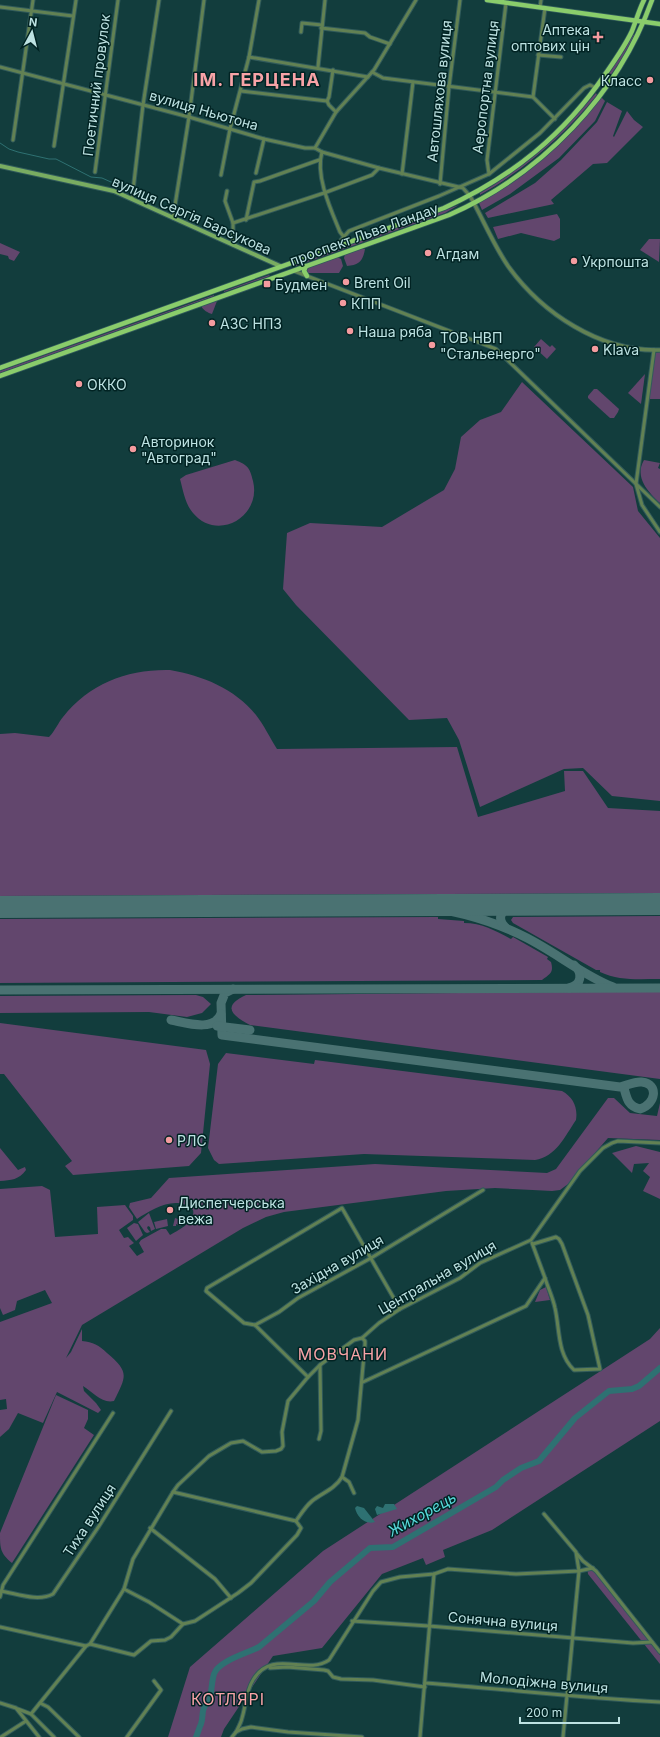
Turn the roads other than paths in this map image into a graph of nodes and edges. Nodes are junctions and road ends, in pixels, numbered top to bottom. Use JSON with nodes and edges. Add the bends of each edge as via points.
{"nodes":[{"id":1,"x":33,"y":0,"type":"edge"},
{"id":2,"x":76,"y":0,"type":"edge"},
{"id":3,"x":118,"y":0,"type":"edge"},
{"id":4,"x":159,"y":0,"type":"edge"},
{"id":5,"x":204,"y":0,"type":"edge"},
{"id":6,"x":259,"y":0,"type":"edge"},
{"id":7,"x":325,"y":0,"type":"edge"},
{"id":8,"x":416,"y":0,"type":"edge"},
{"id":9,"x":460,"y":0,"type":"edge"},
{"id":10,"x":487,"y":0,"type":"edge"},
{"id":11,"x":541,"y":0,"type":"edge"},
{"id":12,"x":644,"y":0,"type":"edge"},
{"id":13,"x":652,"y":0,"type":"edge"},
{"id":14,"x":506,"y":3,"type":"junction"},
{"id":15,"x":0,"y":7,"type":"edge"},
{"id":16,"x":542,"y":8,"type":"junction"},
{"id":17,"x":32,"y":11,"type":"junction"},
{"id":18,"x":73,"y":16,"type":"junction"},
{"id":19,"x":636,"y":21,"type":"junction"},
{"id":20,"x":644,"y":22,"type":"junction"},
{"id":21,"x":660,"y":24,"type":"edge"},
{"id":22,"x":322,"y":26,"type":"junction"},
{"id":23,"x":301,"y":32,"type":"dead end"},
{"id":24,"x":390,"y":44,"type":"junction"},
{"id":25,"x":538,"y":55,"type":"junction"},
{"id":26,"x":249,"y":57,"type":"junction"},
{"id":27,"x":561,"y":57,"type":"dead end"},
{"id":28,"x":0,"y":67,"type":"edge"},
{"id":29,"x":318,"y":67,"type":"junction"},
{"id":30,"x":333,"y":70,"type":"junction"},
{"id":31,"x":372,"y":72,"type":"junction"},
{"id":32,"x":22,"y":73,"type":"junction"},
{"id":33,"x":368,"y":77,"type":"junction"},
{"id":34,"x":413,"y":82,"type":"junction"},
{"id":35,"x":64,"y":83,"type":"junction"},
{"id":36,"x":449,"y":87,"type":"junction"},
{"id":37,"x":596,"y":88,"type":"junction"},
{"id":38,"x":241,"y":91,"type":"junction"},
{"id":39,"x":495,"y":92,"type":"junction"},
{"id":40,"x":602,"y":93,"type":"junction"},
{"id":41,"x":105,"y":95,"type":"junction"},
{"id":42,"x":533,"y":97,"type":"junction"},
{"id":43,"x":327,"y":101,"type":"junction"},
{"id":44,"x":143,"y":104,"type":"junction"},
{"id":45,"x":336,"y":112,"type":"junction"},
{"id":46,"x":189,"y":117,"type":"junction"},
{"id":47,"x":555,"y":119,"type":"junction"},
{"id":48,"x":230,"y":129,"type":"junction"},
{"id":49,"x":264,"y":139,"type":"junction"},
{"id":50,"x":13,"y":140,"type":"dead end"},
{"id":51,"x":54,"y":146,"type":"dead end"},
{"id":52,"x":315,"y":148,"type":"junction"},
{"id":53,"x":322,"y":152,"type":"junction"},
{"id":54,"x":319,"y":160,"type":"junction"},
{"id":55,"x":0,"y":166,"type":"edge"},
{"id":56,"x":379,"y":168,"type":"junction"},
{"id":57,"x":96,"y":172,"type":"dead end"},
{"id":58,"x":256,"y":173,"type":"dead end"},
{"id":59,"x":402,"y":174,"type":"junction"},
{"id":60,"x":489,"y":174,"type":"junction"},
{"id":61,"x":221,"y":176,"type":"dead end"},
{"id":62,"x":440,"y":184,"type":"junction"},
{"id":63,"x":460,"y":188,"type":"junction"},
{"id":64,"x":227,"y":191,"type":"dead end"},
{"id":65,"x":324,"y":194,"type":"junction"},
{"id":66,"x":470,"y":196,"type":"junction"},
{"id":67,"x":132,"y":199,"type":"junction"},
{"id":68,"x":475,"y":204,"type":"junction"},
{"id":69,"x":173,"y":218,"type":"junction"},
{"id":70,"x":246,"y":220,"type":"junction"},
{"id":71,"x":233,"y":223,"type":"junction"},
{"id":72,"x":344,"y":237,"type":"junction"},
{"id":73,"x":233,"y":245,"type":"junction"},
{"id":74,"x":335,"y":247,"type":"junction"},
{"id":75,"x":280,"y":266,"type":"junction"},
{"id":76,"x":306,"y":266,"type":"junction"},
{"id":77,"x":293,"y":271,"type":"junction"},
{"id":78,"x":307,"y":276,"type":"junction"},
{"id":79,"x":219,"y":288,"type":"junction"},
{"id":80,"x":222,"y":296,"type":"junction"},
{"id":81,"x":654,"y":350,"type":"junction"},
{"id":82,"x":660,"y":350,"type":"edge"},
{"id":83,"x":0,"y":368,"type":"edge"},
{"id":84,"x":0,"y":376,"type":"edge"},
{"id":85,"x":636,"y":484,"type":"junction"},
{"id":86,"x":660,"y":507,"type":"edge"},
{"id":87,"x":660,"y":532,"type":"edge"},
{"id":88,"x":660,"y":1143,"type":"edge"},
{"id":89,"x":483,"y":1190,"type":"dead end"},
{"id":90,"x":531,"y":1240,"type":"junction"},
{"id":91,"x":533,"y":1244,"type":"junction"},
{"id":92,"x":371,"y":1258,"type":"junction"},
{"id":93,"x":545,"y":1278,"type":"junction"},
{"id":94,"x":400,"y":1309,"type":"junction"},
{"id":95,"x":255,"y":1325,"type":"junction"},
{"id":96,"x":362,"y":1338,"type":"junction"},
{"id":97,"x":320,"y":1365,"type":"junction"},
{"id":98,"x":308,"y":1376,"type":"junction"},
{"id":99,"x":363,"y":1382,"type":"junction"},
{"id":100,"x":171,"y":1411,"type":"dead end"},
{"id":101,"x":113,"y":1413,"type":"dead end"},
{"id":102,"x":319,"y":1439,"type":"dead end"},
{"id":103,"x":342,"y":1477,"type":"junction"},
{"id":104,"x":173,"y":1492,"type":"junction"},
{"id":105,"x":354,"y":1493,"type":"dead end"},
{"id":106,"x":544,"y":1514,"type":"dead end"},
{"id":107,"x":296,"y":1521,"type":"junction"},
{"id":108,"x":150,"y":1528,"type":"junction"},
{"id":109,"x":576,"y":1552,"type":"junction"},
{"id":110,"x":593,"y":1568,"type":"junction"},
{"id":111,"x":579,"y":1571,"type":"junction"},
{"id":112,"x":434,"y":1574,"type":"junction"},
{"id":113,"x":124,"y":1590,"type":"junction"},
{"id":114,"x":1,"y":1591,"type":"junction"},
{"id":115,"x":0,"y":1597,"type":"edge"},
{"id":116,"x":231,"y":1598,"type":"junction"},
{"id":117,"x":352,"y":1621,"type":"junction"},
{"id":118,"x":183,"y":1624,"type":"junction"},
{"id":119,"x":429,"y":1626,"type":"junction"},
{"id":120,"x":0,"y":1627,"type":"edge"},
{"id":121,"x":572,"y":1638,"type":"junction"},
{"id":122,"x":652,"y":1642,"type":"junction"},
{"id":123,"x":90,"y":1644,"type":"junction"},
{"id":124,"x":86,"y":1646,"type":"junction"},
{"id":125,"x":660,"y":1652,"type":"edge"},
{"id":126,"x":262,"y":1669,"type":"junction"},
{"id":127,"x":154,"y":1681,"type":"dead end"},
{"id":128,"x":425,"y":1685,"type":"junction"},
{"id":129,"x":567,"y":1695,"type":"junction"},
{"id":130,"x":660,"y":1702,"type":"edge"},
{"id":131,"x":0,"y":1703,"type":"edge"},
{"id":132,"x":40,"y":1703,"type":"junction"},
{"id":133,"x":16,"y":1708,"type":"junction"},
{"id":134,"x":31,"y":1714,"type":"junction"},
{"id":135,"x":26,"y":1721,"type":"junction"},
{"id":136,"x":236,"y":1732,"type":"junction"},
{"id":137,"x":1,"y":1737,"type":"edge"},
{"id":138,"x":38,"y":1737,"type":"edge"},
{"id":139,"x":54,"y":1737,"type":"edge"},
{"id":140,"x":79,"y":1737,"type":"edge"},
{"id":141,"x":127,"y":1737,"type":"edge"},
{"id":142,"x":232,"y":1737,"type":"edge"},
{"id":143,"x":362,"y":1737,"type":"edge"},
{"id":144,"x":420,"y":1737,"type":"edge"},
{"id":145,"x":563,"y":1737,"type":"edge"}],
"edges":[{"from":1,"to":17,"type":"street"},
{"from":2,"to":18,"type":"street"},
{"from":3,"to":41,"type":"street","name":"Поетичний провулок"},
{"from":4,"to":44,"type":"street"},
{"from":5,"to":46,"type":"street"},
{"from":6,"to":26,"type":"street"},
{"from":7,"to":22,"type":"street"},
{"from":8,"to":24,"type":"street"},
{"from":9,"to":36,"type":"street","name":"Автошляхова вулиця"},
{"from":10,"to":14,"type":"main road"},
{"from":11,"to":16,"type":"street"},
{"from":12,"to":19,"type":"main road","name":"проспект Льва Ландау"},
{"from":13,"to":20,"type":"main road","name":"проспект Льва Ландау"},
{"from":14,"to":16,"type":"main road"},
{"from":14,"to":39,"type":"street","name":"Аеропортна вулиця"},
{"from":15,"to":17,"type":"street"},
{"from":16,"to":19,"type":"main road"},
{"from":16,"to":25,"type":"street"},
{"from":17,"to":18,"type":"street"},
{"from":17,"to":32,"type":"street"},
{"from":18,"to":35,"type":"street"},
{"from":19,"to":20,"type":"main road"},
{"from":19,"to":37,"type":"main road","name":"проспект Льва Ландау","via":[[620,52]]},
{"from":20,"to":21,"type":"main road"},
{"from":20,"to":40,"type":"main road","name":"проспект Льва Ландау","via":[[627,56]]},
{"from":22,"to":23,"type":"street","via":[[302,23]]},
{"from":22,"to":24,"type":"street","via":[[365,33]]},
{"from":22,"to":29,"type":"street"},
{"from":24,"to":31,"type":"street"},
{"from":25,"to":27,"type":"street"},
{"from":25,"to":42,"type":"street"},
{"from":26,"to":29,"type":"street"},
{"from":26,"to":38,"type":"street"},
{"from":28,"to":32,"type":"street","name":"вулиця Ньютона"},
{"from":29,"to":30,"type":"street"},
{"from":30,"to":33,"type":"street"},
{"from":30,"to":43,"type":"street"},
{"from":31,"to":33,"type":"street"},
{"from":31,"to":34,"type":"street","via":[[383,78]]},
{"from":32,"to":35,"type":"street","name":"вулиця Ньютона"},
{"from":32,"to":50,"type":"street"},
{"from":33,"to":45,"type":"street"},
{"from":34,"to":36,"type":"street"},
{"from":34,"to":59,"type":"street"},
{"from":35,"to":41,"type":"street","name":"вулиця Ньютона"},
{"from":35,"to":51,"type":"street"},
{"from":36,"to":39,"type":"street"},
{"from":36,"to":62,"type":"street","name":"Автошляхова вулиця"},
{"from":37,"to":40,"type":"main road"},
{"from":37,"to":47,"type":"street","via":[[590,85],[584,88]]},
{"from":37,"to":66,"type":"main road","name":"проспект Льва Ландау","via":[[548,142],[523,162]]},
{"from":38,"to":43,"type":"street"},
{"from":38,"to":48,"type":"street"},
{"from":39,"to":42,"type":"street"},
{"from":39,"to":60,"type":"street","name":"Аеропортна вулиця","via":[[487,160]]},
{"from":40,"to":68,"type":"main road","name":"проспект Льва Ландау","via":[[553,148],[530,167]]},
{"from":41,"to":44,"type":"street","name":"вулиця Ньютона"},
{"from":41,"to":57,"type":"street","name":"Поетичний провулок"},
{"from":42,"to":47,"type":"street"},
{"from":43,"to":45,"type":"street"},
{"from":44,"to":46,"type":"street","name":"вулиця Ньютона"},
{"from":44,"to":67,"type":"street"},
{"from":45,"to":52,"type":"street"},
{"from":46,"to":48,"type":"street","name":"вулиця Ньютона"},
{"from":46,"to":69,"type":"street"},
{"from":47,"to":60,"type":"street"},
{"from":48,"to":49,"type":"street","name":"вулиця Ньютона"},
{"from":48,"to":61,"type":"street"},
{"from":49,"to":52,"type":"street","name":"вулиця Ньютона"},
{"from":49,"to":58,"type":"street"},
{"from":52,"to":53,"type":"street","name":"вулиця Ньютона"},
{"from":53,"to":54,"type":"street"},
{"from":53,"to":56,"type":"street","name":"вулиця Ньютона"},
{"from":54,"to":65,"type":"street"},
{"from":54,"to":70,"type":"street","via":[[254,182]]},
{"from":55,"to":67,"type":"main road","name":"вулиця Сергія Барсукова","via":[[103,188]]},
{"from":56,"to":59,"type":"street","name":"вулиця Ньютона"},
{"from":56,"to":65,"type":"street","via":[[372,175]]},
{"from":59,"to":62,"type":"street","name":"вулиця Ньютона"},
{"from":60,"to":63,"type":"street"},
{"from":62,"to":63,"type":"street","name":"вулиця Ньютона"},
{"from":63,"to":66,"type":"street"},
{"from":63,"to":72,"type":"street","via":[[349,231]]},
{"from":64,"to":71,"type":"street","via":[[225,201]]},
{"from":65,"to":70,"type":"street"},
{"from":65,"to":72,"type":"street"},
{"from":66,"to":68,"type":"street"},
{"from":66,"to":74,"type":"main road","name":"проспект Льва Ландау","via":[[444,208]]},
{"from":67,"to":69,"type":"main road","name":"вулиця Сергія Барсукова"},
{"from":68,"to":76,"type":"main road","name":"проспект Льва Ландау"},
{"from":68,"to":81,"type":"street","via":[[507,264],[527,290],[541,303],[574,325],[607,341]]},
{"from":69,"to":73,"type":"main road","name":"вулиця Сергія Барсукова"},
{"from":70,"to":71,"type":"street"},
{"from":71,"to":73,"type":"street"},
{"from":72,"to":74,"type":"street"},
{"from":73,"to":75,"type":"main road","name":"вулиця Сергія Барсукова"},
{"from":74,"to":75,"type":"main road","name":"проспект Льва Ландау"},
{"from":75,"to":77,"type":"main road"},
{"from":75,"to":79,"type":"main road","name":"проспект Льва Ландау"},
{"from":76,"to":77,"type":"main road","name":"проспект Льва Ландау"},
{"from":76,"to":78,"type":"main road","via":[[304,271]]},
{"from":77,"to":78,"type":"street"},
{"from":77,"to":80,"type":"main road","name":"проспект Льва Ландау"},
{"from":78,"to":85,"type":"street","via":[[496,349]]},
{"from":79,"to":80,"type":"main road"},
{"from":79,"to":83,"type":"main road","name":"проспект Льва Ландау"},
{"from":80,"to":84,"type":"main road","name":"проспект Льва Ландау"},
{"from":81,"to":82,"type":"street"},
{"from":81,"to":85,"type":"street"},
{"from":85,"to":86,"type":"street"},
{"from":85,"to":87,"type":"street","via":[[642,505]]},
{"from":88,"to":90,"type":"street","via":[[618,1141],[603,1148],[566,1189]]},
{"from":89,"to":92,"type":"street","name":"Західна вулиця"},
{"from":90,"to":91,"type":"street"},
{"from":90,"to":94,"type":"street","name":"Центральна вулиця","via":[[480,1263],[460,1278]]},
{"from":91,"to":93,"type":"street"},
{"from":91,"to":93,"type":"street","via":[[556,1237],[562,1244],[588,1315],[600,1369],[574,1370],[567,1364],[558,1334],[555,1307]]},
{"from":92,"to":94,"type":"street"},
{"from":92,"to":95,"type":"street","name":"Західна вулиця"},
{"from":92,"to":95,"type":"street","via":[[342,1208],[207,1288],[206,1291],[244,1323]]},
{"from":93,"to":99,"type":"street","via":[[526,1306]]},
{"from":94,"to":96,"type":"street","name":"Центральна вулиця"},
{"from":95,"to":98,"type":"street"},
{"from":96,"to":97,"type":"street","name":"Центральна вулиця","via":[[354,1340]]},
{"from":96,"to":99,"type":"street","via":[[365,1340]]},
{"from":97,"to":98,"type":"street","name":"Центральна вулиця"},
{"from":97,"to":102,"type":"street"},
{"from":98,"to":104,"type":"street","name":"Центральна вулиця","via":[[288,1401],[281,1449],[276,1452],[262,1452],[243,1441],[231,1443],[209,1456]]},
{"from":99,"to":103,"type":"street","via":[[358,1420]]},
{"from":100,"to":114,"type":"street","name":"Тиха вулиця","via":[[53,1594],[47,1598],[39,1598]]},
{"from":101,"to":114,"type":"street"},
{"from":103,"to":105,"type":"street","via":[[349,1482]]},
{"from":103,"to":107,"type":"street","via":[[328,1492],[305,1508]]},
{"from":104,"to":107,"type":"street"},
{"from":104,"to":108,"type":"street"},
{"from":106,"to":109,"type":"street"},
{"from":107,"to":116,"type":"street","via":[[300,1528],[297,1535],[251,1583]]},
{"from":108,"to":113,"type":"street","via":[[132,1559]]},
{"from":108,"to":116,"type":"street","via":[[209,1574]]},
{"from":109,"to":110,"type":"street","via":[[583,1562]]},
{"from":109,"to":111,"type":"street"},
{"from":110,"to":111,"type":"street"},
{"from":110,"to":122,"type":"street"},
{"from":111,"to":112,"type":"street","via":[[516,1574],[448,1569]]},
{"from":111,"to":121,"type":"street"},
{"from":112,"to":117,"type":"street","via":[[400,1577],[382,1582]]},
{"from":112,"to":119,"type":"street"},
{"from":113,"to":118,"type":"street","via":[[149,1602]]},
{"from":113,"to":123,"type":"street"},
{"from":114,"to":115,"type":"street"},
{"from":116,"to":118,"type":"street","via":[[195,1621]]},
{"from":117,"to":119,"type":"street","name":"Сонячна вулиця"},
{"from":117,"to":126,"type":"street","via":[[325,1663],[313,1665],[283,1662]]},
{"from":118,"to":123,"type":"street","via":[[171,1637],[151,1641],[134,1655]]},
{"from":119,"to":121,"type":"street","name":"Сонячна вулиця"},
{"from":119,"to":128,"type":"street"},
{"from":120,"to":124,"type":"street"},
{"from":121,"to":122,"type":"street","name":"Сонячна вулиця"},
{"from":121,"to":129,"type":"street"},
{"from":122,"to":125,"type":"street"},
{"from":123,"to":124,"type":"street"},
{"from":124,"to":132,"type":"street"},
{"from":126,"to":128,"type":"street","name":"Молодіжна вулиця","via":[[277,1667],[324,1670],[341,1679]]},
{"from":126,"to":136,"type":"street","via":[[252,1681]]},
{"from":127,"to":141,"type":"street","via":[[161,1690]]},
{"from":128,"to":129,"type":"street","name":"Молодіжна вулиця"},
{"from":128,"to":144,"type":"street"},
{"from":129,"to":130,"type":"street","name":"Молодіжна вулиця"},
{"from":129,"to":145,"type":"street"},
{"from":131,"to":133,"type":"street"},
{"from":132,"to":134,"type":"street"},
{"from":132,"to":140,"type":"street","via":[[48,1707]]},
{"from":133,"to":134,"type":"street"},
{"from":133,"to":135,"type":"street"},
{"from":134,"to":139,"type":"street"},
{"from":135,"to":137,"type":"street"},
{"from":135,"to":138,"type":"street"},
{"from":136,"to":142,"type":"street"},
{"from":136,"to":143,"type":"street","via":[[251,1727]]}]}
